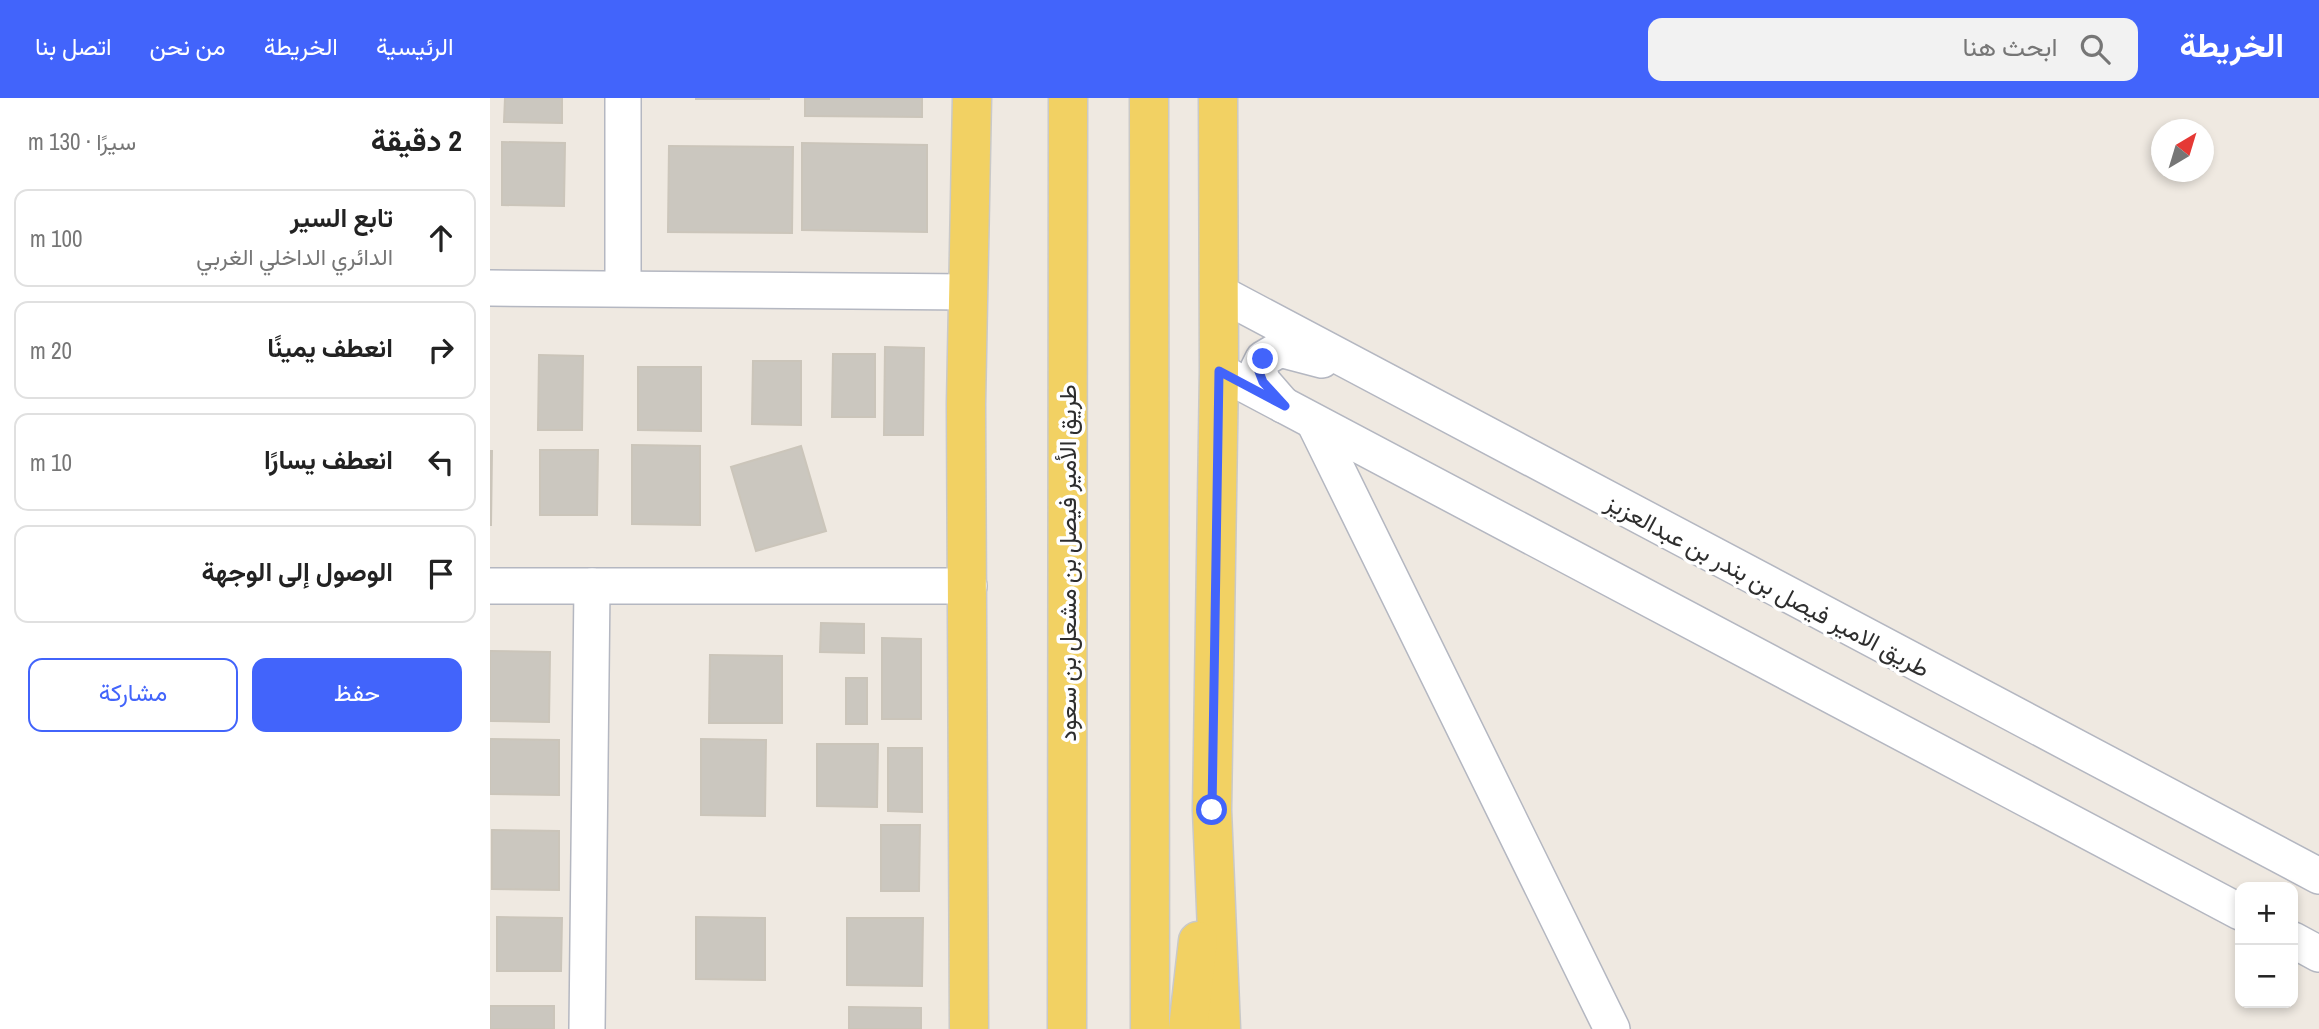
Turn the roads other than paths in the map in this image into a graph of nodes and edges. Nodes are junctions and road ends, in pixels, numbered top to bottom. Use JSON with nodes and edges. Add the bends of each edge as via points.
{"nodes":[{"id":1,"x":623,"y":98,"type":"edge"},
{"id":2,"x":972,"y":98,"type":"edge"},
{"id":3,"x":1068,"y":98,"type":"edge"},
{"id":4,"x":1149,"y":98,"type":"edge"},
{"id":5,"x":1218,"y":98,"type":"edge"},
{"id":6,"x":490,"y":288,"type":"edge"},
{"id":7,"x":623,"y":288,"type":"junction"},
{"id":8,"x":969,"y":292,"type":"junction"},
{"id":9,"x":1218,"y":292,"type":"junction"},
{"id":10,"x":1359,"y":370,"type":"junction"},
{"id":11,"x":1219,"y":371,"type":"junction"},
{"id":12,"x":1300,"y":414,"type":"junction"},
{"id":13,"x":490,"y":586,"type":"edge"},
{"id":14,"x":592,"y":586,"type":"junction"},
{"id":15,"x":968,"y":586,"type":"junction"},
{"id":16,"x":1212,"y":810,"type":"junction"},
{"id":17,"x":2319,"y":876,"type":"edge"},
{"id":18,"x":2235,"y":909,"type":"edge"},
{"id":19,"x":2298,"y":943,"type":"edge"},
{"id":20,"x":2319,"y":954,"type":"edge"},
{"id":21,"x":587,"y":1029,"type":"edge"},
{"id":22,"x":968,"y":1029,"type":"edge"},
{"id":23,"x":1067,"y":1029,"type":"edge"},
{"id":24,"x":1150,"y":1029,"type":"edge"},
{"id":25,"x":1188,"y":1029,"type":"edge"},
{"id":26,"x":1221,"y":1029,"type":"edge"},
{"id":27,"x":1612,"y":1029,"type":"edge"}],
"edges":[{"from":1,"to":7,"type":"street"},
{"from":2,"to":8,"type":"main road"},
{"from":3,"to":23,"type":"main road","name":"طريق الأمير فيصل بن مشعل بن سعود"},
{"from":4,"to":24,"type":"main road"},
{"from":5,"to":9,"type":"main road"},
{"from":6,"to":7,"type":"street"},
{"from":7,"to":8,"type":"street"},
{"from":8,"to":15,"type":"main road"},
{"from":9,"to":10,"type":"street","name":"طريق الامير فيصل بن بندر بن عبدالعزيز"},
{"from":9,"to":11,"type":"main road"},
{"from":10,"to":12,"type":"street","via":[[1280,349],[1263,359],[1258,369],[1263,382]]},
{"from":10,"to":17,"type":"street","name":"طريق الامير فيصل بن بندر بن عبدالعزيز"},
{"from":11,"to":12,"type":"street"},
{"from":11,"to":16,"type":"main road"},
{"from":12,"to":18,"type":"street"},
{"from":12,"to":27,"type":"street"},
{"from":13,"to":14,"type":"street"},
{"from":14,"to":15,"type":"street"},
{"from":14,"to":21,"type":"street"},
{"from":15,"to":22,"type":"main road"},
{"from":16,"to":25,"type":"main road"},
{"from":16,"to":26,"type":"main road"},
{"from":19,"to":20,"type":"street"}]}
